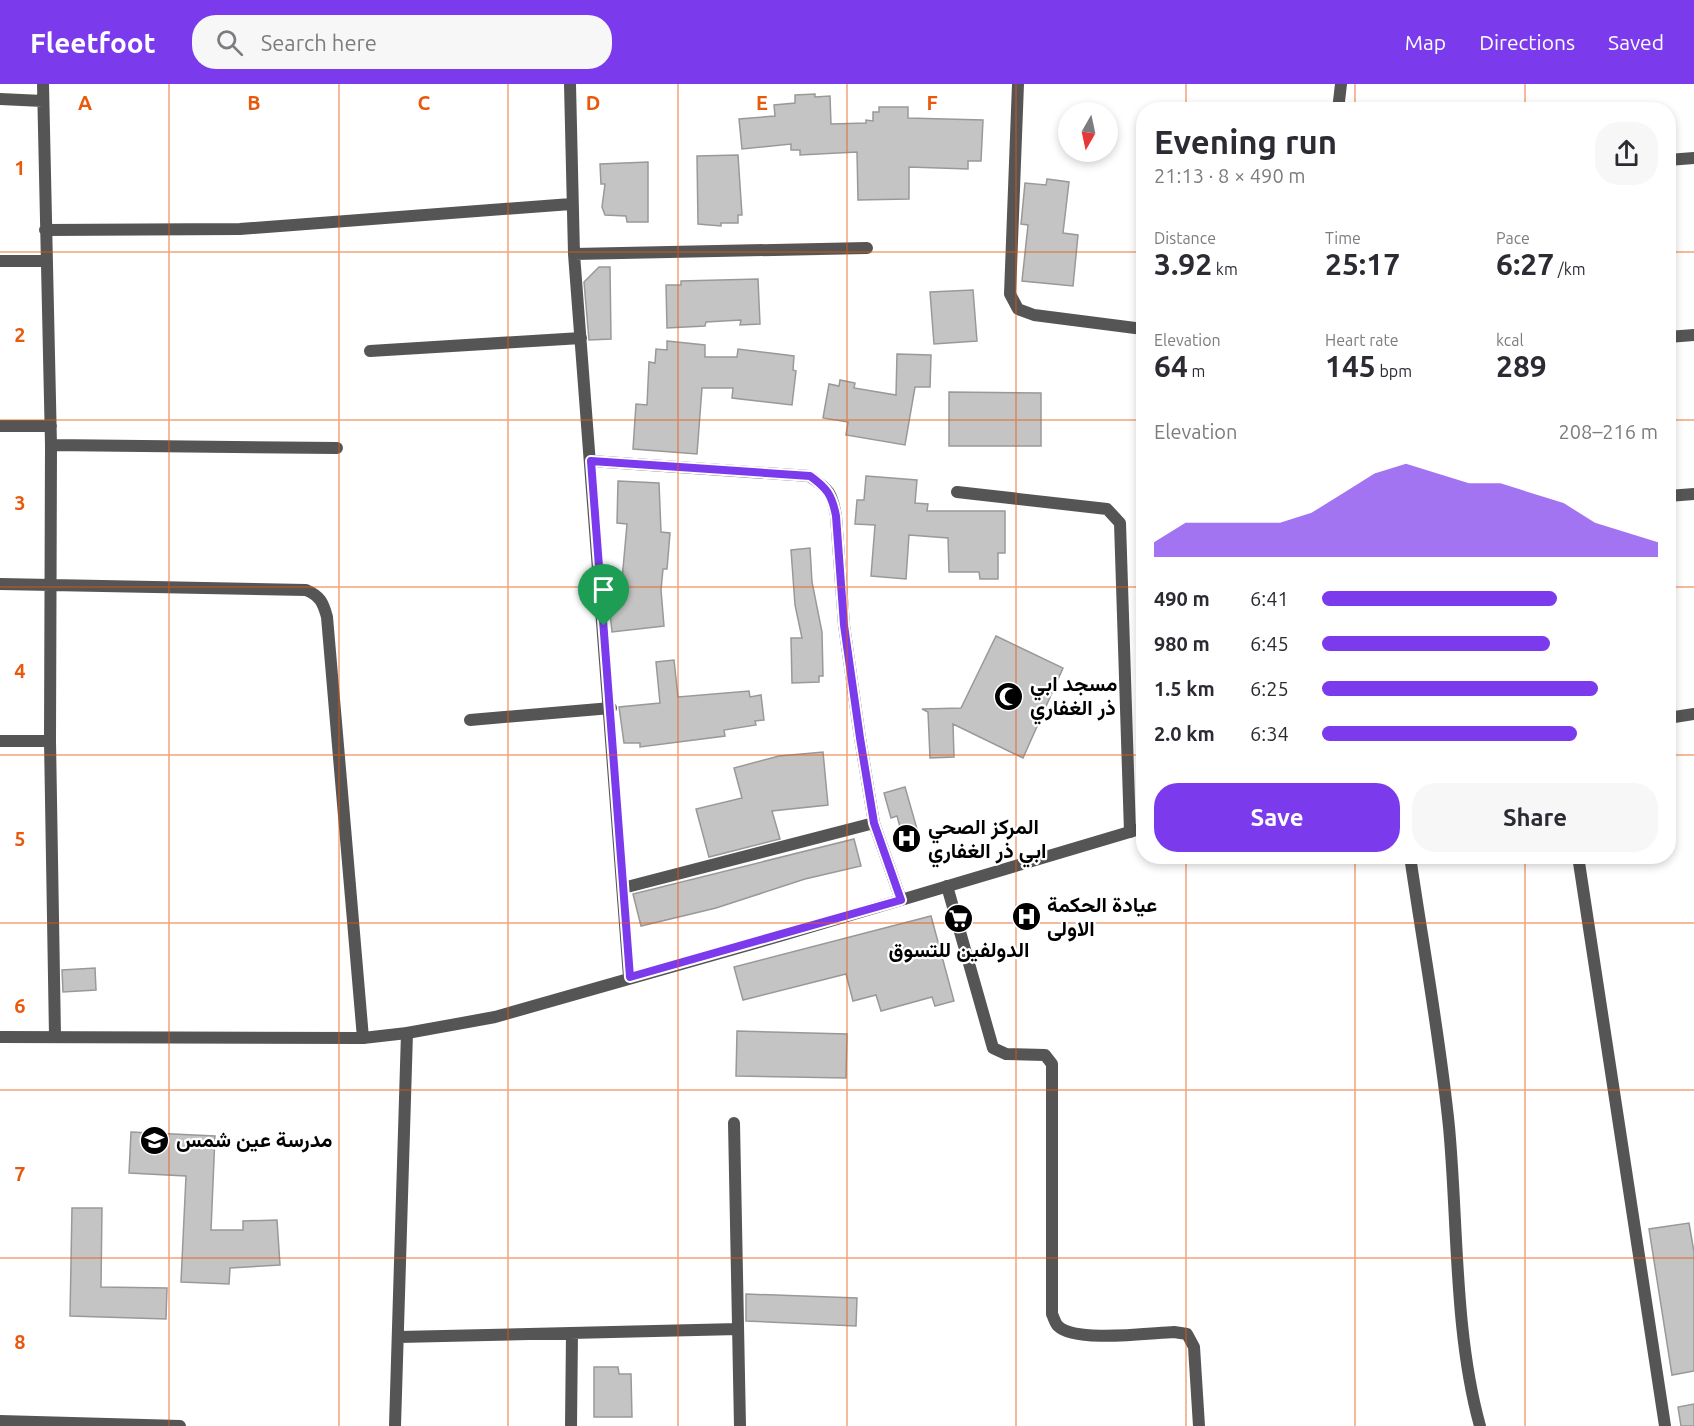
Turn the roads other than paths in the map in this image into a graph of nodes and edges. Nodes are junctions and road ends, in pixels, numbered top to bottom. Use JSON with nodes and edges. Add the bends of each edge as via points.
{"nodes":[{"id":1,"x":43,"y":84,"type":"edge"},
{"id":2,"x":570,"y":84,"type":"edge"},
{"id":3,"x":1018,"y":84,"type":"edge"},
{"id":4,"x":1341,"y":84,"type":"edge"},
{"id":5,"x":0,"y":99,"type":"edge"},
{"id":6,"x":43,"y":101,"type":"junction"},
{"id":7,"x":1339,"y":102,"type":"edge"},
{"id":8,"x":1694,"y":158,"type":"edge"},
{"id":9,"x":1676,"y":159,"type":"edge"},
{"id":10,"x":571,"y":204,"type":"junction"},
{"id":11,"x":45,"y":230,"type":"junction"},
{"id":12,"x":867,"y":248,"type":"dead end"},
{"id":13,"x":574,"y":254,"type":"junction"},
{"id":14,"x":0,"y":261,"type":"edge"},
{"id":15,"x":46,"y":261,"type":"junction"},
{"id":16,"x":1136,"y":328,"type":"edge"},
{"id":17,"x":1694,"y":335,"type":"edge"},
{"id":18,"x":1676,"y":336,"type":"edge"},
{"id":19,"x":581,"y":338,"type":"junction"},
{"id":20,"x":370,"y":351,"type":"dead end"},
{"id":21,"x":0,"y":426,"type":"edge"},
{"id":22,"x":51,"y":426,"type":"junction"},
{"id":23,"x":51,"y":445,"type":"junction"},
{"id":24,"x":337,"y":448,"type":"dead end"},
{"id":25,"x":591,"y":461,"type":"junction"},
{"id":26,"x":957,"y":492,"type":"dead end"},
{"id":27,"x":1694,"y":494,"type":"edge"},
{"id":28,"x":1676,"y":495,"type":"edge"},
{"id":29,"x":0,"y":584,"type":"edge"},
{"id":30,"x":52,"y":584,"type":"junction"},
{"id":31,"x":611,"y":708,"type":"junction"},
{"id":32,"x":1694,"y":714,"type":"edge"},
{"id":33,"x":1676,"y":717,"type":"edge"},
{"id":34,"x":470,"y":720,"type":"dead end"},
{"id":35,"x":0,"y":741,"type":"edge"},
{"id":36,"x":50,"y":741,"type":"junction"},
{"id":37,"x":874,"y":823,"type":"junction"},
{"id":38,"x":1136,"y":830,"type":"edge"},
{"id":39,"x":1130,"y":832,"type":"junction"},
{"id":40,"x":1411,"y":864,"type":"edge"},
{"id":41,"x":1579,"y":864,"type":"edge"},
{"id":42,"x":947,"y":886,"type":"junction"},
{"id":43,"x":623,"y":888,"type":"junction"},
{"id":44,"x":901,"y":900,"type":"junction"},
{"id":45,"x":630,"y":977,"type":"junction"},
{"id":46,"x":407,"y":1033,"type":"junction"},
{"id":47,"x":55,"y":1036,"type":"junction"},
{"id":48,"x":0,"y":1037,"type":"edge"},
{"id":49,"x":363,"y":1038,"type":"junction"},
{"id":50,"x":734,"y":1123,"type":"dead end"},
{"id":51,"x":738,"y":1329,"type":"junction"},
{"id":52,"x":572,"y":1333,"type":"junction"},
{"id":53,"x":399,"y":1336,"type":"junction"},
{"id":54,"x":0,"y":1421,"type":"edge"},
{"id":55,"x":78,"y":1425,"type":"edge"},
{"id":56,"x":180,"y":1426,"type":"edge"},
{"id":57,"x":395,"y":1426,"type":"edge"},
{"id":58,"x":571,"y":1426,"type":"edge"},
{"id":59,"x":740,"y":1426,"type":"edge"},
{"id":60,"x":1199,"y":1426,"type":"edge"},
{"id":61,"x":1480,"y":1426,"type":"edge"},
{"id":62,"x":1665,"y":1426,"type":"edge"}],
"edges":[{"from":1,"to":6,"type":"street"},
{"from":2,"to":10,"type":"street"},
{"from":3,"to":16,"type":"street","via":[[1010,294],[1018,309],[1034,315]]},
{"from":4,"to":7,"type":"street"},
{"from":5,"to":6,"type":"street"},
{"from":6,"to":11,"type":"street"},
{"from":8,"to":9,"type":"street"},
{"from":10,"to":11,"type":"street","via":[[240,229]]},
{"from":10,"to":13,"type":"street"},
{"from":11,"to":15,"type":"street"},
{"from":12,"to":13,"type":"street"},
{"from":13,"to":19,"type":"street"},
{"from":14,"to":15,"type":"street"},
{"from":15,"to":22,"type":"street"},
{"from":17,"to":18,"type":"street"},
{"from":19,"to":20,"type":"street"},
{"from":19,"to":25,"type":"street"},
{"from":21,"to":22,"type":"street"},
{"from":22,"to":23,"type":"street"},
{"from":23,"to":24,"type":"street"},
{"from":23,"to":30,"type":"street"},
{"from":25,"to":31,"type":"street"},
{"from":25,"to":37,"type":"street","via":[[810,476],[826,487],[836,516],[844,625]]},
{"from":26,"to":39,"type":"street","via":[[1107,508],[1120,522]]},
{"from":27,"to":28,"type":"street"},
{"from":29,"to":30,"type":"street"},
{"from":30,"to":36,"type":"street"},
{"from":30,"to":49,"type":"street","via":[[306,590],[324,604]]},
{"from":31,"to":34,"type":"street"},
{"from":31,"to":43,"type":"street"},
{"from":32,"to":33,"type":"street"},
{"from":35,"to":36,"type":"street"},
{"from":36,"to":47,"type":"street"},
{"from":37,"to":43,"type":"street"},
{"from":37,"to":44,"type":"street"},
{"from":38,"to":39,"type":"street"},
{"from":39,"to":42,"type":"street"},
{"from":40,"to":61,"type":"street","via":[[1449,1127],[1471,1396]]},
{"from":41,"to":62,"type":"street"},
{"from":42,"to":44,"type":"street"},
{"from":42,"to":60,"type":"street","via":[[993,1048],[1006,1054],[1045,1055],[1052,1064],[1052,1314],[1057,1325],[1068,1333],[1090,1335],[1188,1334],[1194,1347]]},
{"from":43,"to":45,"type":"street"},
{"from":44,"to":45,"type":"street"},
{"from":45,"to":46,"type":"street","via":[[495,1017]]},
{"from":46,"to":49,"type":"street"},
{"from":46,"to":53,"type":"street"},
{"from":47,"to":48,"type":"street"},
{"from":47,"to":49,"type":"street"},
{"from":50,"to":51,"type":"street"},
{"from":51,"to":52,"type":"street"},
{"from":51,"to":59,"type":"street"},
{"from":52,"to":53,"type":"street"},
{"from":52,"to":58,"type":"street"},
{"from":53,"to":57,"type":"street"},
{"from":54,"to":55,"type":"street"},
{"from":55,"to":56,"type":"street"}]}
